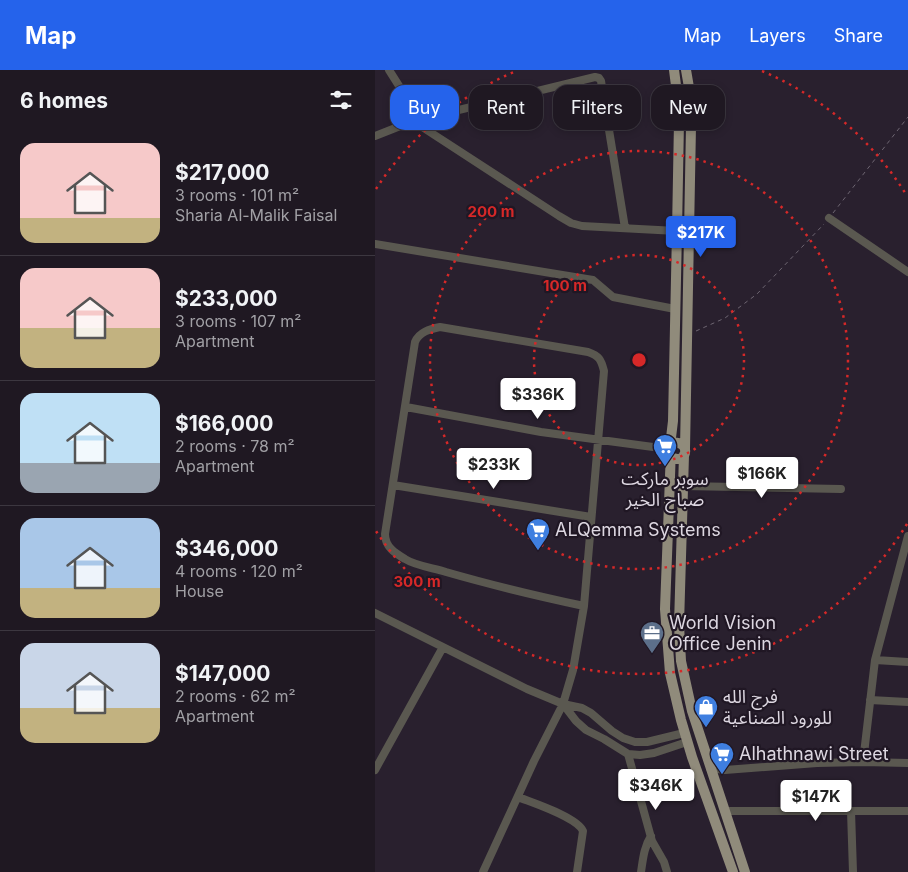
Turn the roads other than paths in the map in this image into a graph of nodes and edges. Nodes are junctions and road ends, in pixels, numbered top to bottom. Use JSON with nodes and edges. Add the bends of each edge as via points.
{"nodes":[{"id":1,"x":389,"y":70,"type":"edge"},
{"id":2,"x":674,"y":70,"type":"edge"},
{"id":3,"x":686,"y":70,"type":"edge"},
{"id":4,"x":397,"y":85,"type":"edge"},
{"id":5,"x":459,"y":110,"type":"edge"},
{"id":6,"x":390,"y":130,"type":"edge"},
{"id":7,"x":431,"y":130,"type":"edge"},
{"id":8,"x":375,"y":136,"type":"edge"},
{"id":9,"x":829,"y":218,"type":"road end"},
{"id":10,"x":625,"y":228,"type":"junction"},
{"id":11,"x":677,"y":231,"type":"junction"},
{"id":12,"x":689,"y":232,"type":"junction"},
{"id":13,"x":375,"y":244,"type":"edge"},
{"id":14,"x":908,"y":272,"type":"edge"},
{"id":15,"x":675,"y":309,"type":"junction"},
{"id":16,"x":406,"y":406,"type":"junction"},
{"id":17,"x":598,"y":440,"type":"junction"},
{"id":18,"x":669,"y":450,"type":"junction"},
{"id":19,"x":685,"y":452,"type":"junction"},
{"id":20,"x":393,"y":485,"type":"junction"},
{"id":21,"x":683,"y":486,"type":"junction"},
{"id":22,"x":841,"y":489,"type":"dead end"},
{"id":23,"x":591,"y":517,"type":"junction"},
{"id":24,"x":908,"y":536,"type":"edge"},
{"id":25,"x":584,"y":606,"type":"junction"},
{"id":26,"x":375,"y":613,"type":"edge"},
{"id":27,"x":443,"y":647,"type":"junction"},
{"id":28,"x":875,"y":660,"type":"junction"},
{"id":29,"x":908,"y":662,"type":"edge"},
{"id":30,"x":869,"y":700,"type":"junction"},
{"id":31,"x":908,"y":702,"type":"edge"},
{"id":32,"x":563,"y":704,"type":"junction"},
{"id":33,"x":686,"y":737,"type":"junction"},
{"id":34,"x":628,"y":754,"type":"junction"},
{"id":35,"x":863,"y":762,"type":"junction"},
{"id":36,"x":908,"y":763,"type":"edge"},
{"id":37,"x":711,"y":768,"type":"junction"},
{"id":38,"x":375,"y":770,"type":"edge"},
{"id":39,"x":697,"y":772,"type":"junction"},
{"id":40,"x":518,"y":797,"type":"junction"},
{"id":41,"x":851,"y":810,"type":"junction"},
{"id":42,"x":908,"y":810,"type":"edge"},
{"id":43,"x":725,"y":812,"type":"junction"},
{"id":44,"x":651,"y":836,"type":"junction"},
{"id":45,"x":483,"y":872,"type":"edge"},
{"id":46,"x":577,"y":872,"type":"edge"},
{"id":47,"x":641,"y":872,"type":"edge"},
{"id":48,"x":667,"y":872,"type":"edge"},
{"id":49,"x":733,"y":872,"type":"edge"},
{"id":50,"x":745,"y":872,"type":"edge"},
{"id":51,"x":853,"y":872,"type":"edge"}],
"edges":[{"from":1,"to":4,"type":"street"},
{"from":2,"to":11,"type":"main road","via":[[679,114]]},
{"from":3,"to":12,"type":"main road","via":[[691,112]]},
{"from":5,"to":10,"type":"street","via":[[599,78]]},
{"from":6,"to":8,"type":"street"},
{"from":7,"to":10,"type":"street","via":[[571,223]]},
{"from":9,"to":14,"type":"street"},
{"from":10,"to":11,"type":"street"},
{"from":11,"to":12,"type":"street"},
{"from":11,"to":15,"type":"main road"},
{"from":12,"to":19,"type":"main road"},
{"from":13,"to":15,"type":"street","via":[[593,280],[613,297]]},
{"from":15,"to":18,"type":"main road","via":[[673,421]]},
{"from":16,"to":17,"type":"street"},
{"from":16,"to":17,"type":"street","via":[[415,340],[431,329],[588,352],[598,356],[604,371]]},
{"from":16,"to":20,"type":"street"},
{"from":17,"to":18,"type":"street"},
{"from":17,"to":23,"type":"street"},
{"from":18,"to":19,"type":"main road","via":[[674,443],[679,443]]},
{"from":18,"to":33,"type":"main road","via":[[665,609],[670,673]]},
{"from":19,"to":21,"type":"main road"},
{"from":20,"to":23,"type":"street"},
{"from":20,"to":25,"type":"street","via":[[385,540],[391,550],[406,560]]},
{"from":21,"to":22,"type":"street"},
{"from":21,"to":37,"type":"main road","via":[[681,661],[692,711]]},
{"from":23,"to":25,"type":"street"},
{"from":24,"to":28,"type":"street"},
{"from":25,"to":32,"type":"street","via":[[573,670]]},
{"from":26,"to":27,"type":"street"},
{"from":27,"to":32,"type":"street"},
{"from":27,"to":38,"type":"street"},
{"from":28,"to":29,"type":"street"},
{"from":28,"to":30,"type":"street"},
{"from":30,"to":31,"type":"street"},
{"from":30,"to":35,"type":"street"},
{"from":32,"to":33,"type":"street","via":[[582,708],[612,731],[635,742]]},
{"from":32,"to":34,"type":"street","via":[[586,730]]},
{"from":32,"to":40,"type":"street"},
{"from":33,"to":34,"type":"street","via":[[654,753]]},
{"from":33,"to":39,"type":"main road"},
{"from":34,"to":44,"type":"street"},
{"from":35,"to":36,"type":"street"},
{"from":35,"to":37,"type":"street","via":[[725,770]]},
{"from":37,"to":39,"type":"main road","via":[[703,764]]},
{"from":37,"to":43,"type":"main road"},
{"from":39,"to":49,"type":"main road"},
{"from":40,"to":45,"type":"street"},
{"from":40,"to":46,"type":"street","via":[[566,817],[581,827]]},
{"from":41,"to":42,"type":"street"},
{"from":41,"to":43,"type":"street"},
{"from":41,"to":51,"type":"street"},
{"from":43,"to":50,"type":"main road"},
{"from":44,"to":47,"type":"street","via":[[643,854]]},
{"from":44,"to":48,"type":"street"}]}
